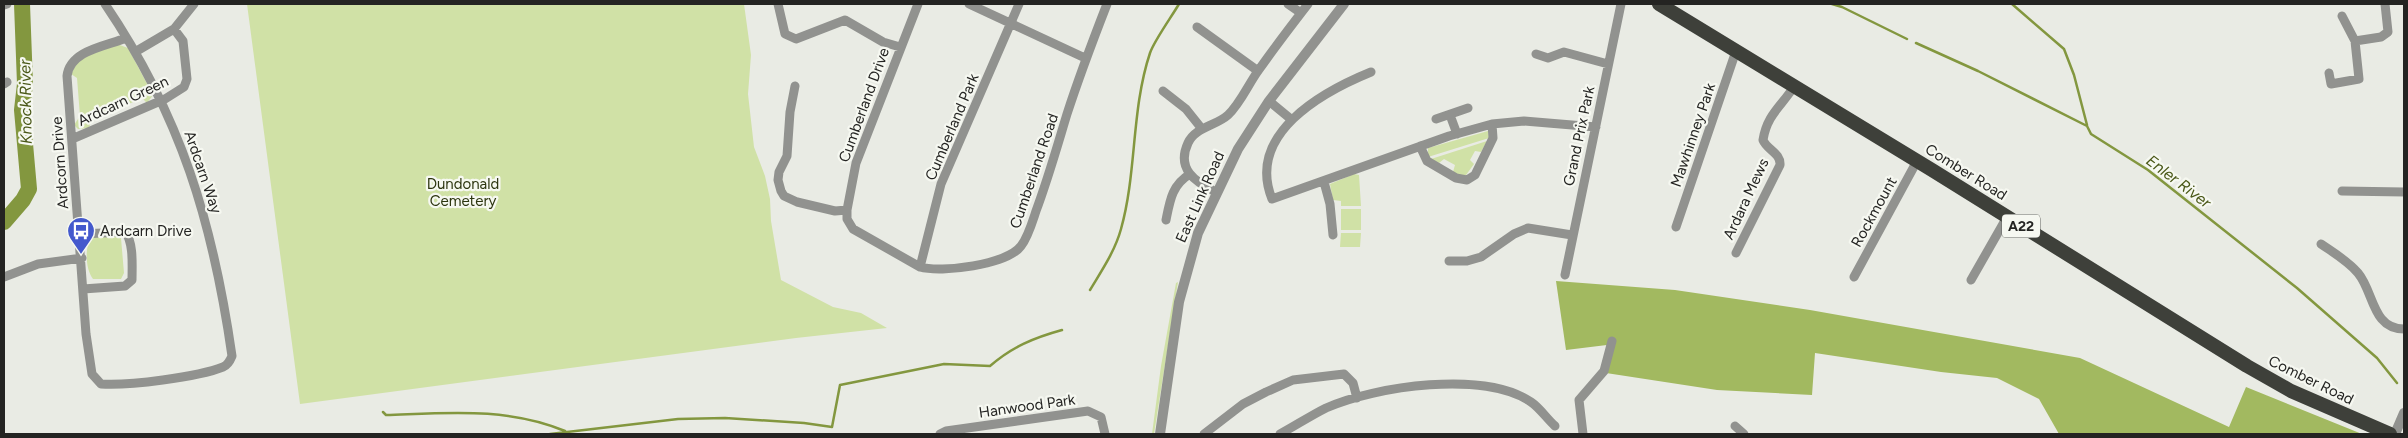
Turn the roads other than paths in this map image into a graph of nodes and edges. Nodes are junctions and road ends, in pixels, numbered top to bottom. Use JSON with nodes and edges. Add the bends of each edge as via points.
{"nodes":[{"id":1,"x":105,"y":4,"type":"edge"},
{"id":2,"x":194,"y":4,"type":"edge"},
{"id":3,"x":778,"y":4,"type":"edge"},
{"id":4,"x":918,"y":4,"type":"edge"},
{"id":5,"x":969,"y":4,"type":"edge"},
{"id":6,"x":1019,"y":4,"type":"edge"},
{"id":7,"x":1107,"y":4,"type":"edge"},
{"id":8,"x":1288,"y":4,"type":"edge"},
{"id":9,"x":1308,"y":4,"type":"edge"},
{"id":10,"x":1344,"y":4,"type":"edge"},
{"id":11,"x":1621,"y":4,"type":"edge"},
{"id":12,"x":1659,"y":4,"type":"edge"},
{"id":13,"x":2385,"y":4,"type":"edge"},
{"id":14,"x":1301,"y":13,"type":"junction"},
{"id":15,"x":2342,"y":16,"type":"dead end"},
{"id":16,"x":1011,"y":24,"type":"junction"},
{"id":17,"x":1198,"y":27,"type":"dead end"},
{"id":18,"x":174,"y":29,"type":"junction"},
{"id":19,"x":126,"y":38,"type":"junction"},
{"id":20,"x":2355,"y":40,"type":"junction"},
{"id":21,"x":900,"y":47,"type":"junction"},
{"id":22,"x":1736,"y":51,"type":"junction"},
{"id":23,"x":135,"y":52,"type":"junction"},
{"id":24,"x":1536,"y":54,"type":"dead end"},
{"id":25,"x":1085,"y":58,"type":"junction"},
{"id":26,"x":1608,"y":64,"type":"junction"},
{"id":27,"x":1258,"y":71,"type":"junction"},
{"id":28,"x":1371,"y":72,"type":"dead end"},
{"id":29,"x":2329,"y":72,"type":"dead end"},
{"id":30,"x":1795,"y":85,"type":"junction"},
{"id":31,"x":795,"y":86,"type":"dead end"},
{"id":32,"x":1163,"y":91,"type":"dead end"},
{"id":33,"x":162,"y":100,"type":"junction"},
{"id":34,"x":1269,"y":101,"type":"junction"},
{"id":35,"x":1468,"y":108,"type":"dead end"},
{"id":36,"x":1450,"y":114,"type":"junction"},
{"id":37,"x":1436,"y":119,"type":"dead end"},
{"id":38,"x":1292,"y":120,"type":"junction"},
{"id":39,"x":1492,"y":124,"type":"junction"},
{"id":40,"x":1596,"y":127,"type":"junction"},
{"id":41,"x":1202,"y":130,"type":"junction"},
{"id":42,"x":1457,"y":134,"type":"junction"},
{"id":43,"x":72,"y":139,"type":"junction"},
{"id":44,"x":1420,"y":146,"type":"junction"},
{"id":45,"x":1917,"y":161,"type":"junction"},
{"id":46,"x":1190,"y":174,"type":"junction"},
{"id":47,"x":1324,"y":182,"type":"junction"},
{"id":48,"x":2342,"y":191,"type":"dead end"},
{"id":49,"x":1216,"y":192,"type":"junction"},
{"id":50,"x":2404,"y":192,"type":"edge"},
{"id":51,"x":847,"y":215,"type":"junction"},
{"id":52,"x":2007,"y":217,"type":"junction"},
{"id":53,"x":1166,"y":220,"type":"dead end"},
{"id":54,"x":1676,"y":227,"type":"dead end"},
{"id":55,"x":80,"y":234,"type":"junction"},
{"id":56,"x":1333,"y":235,"type":"dead end"},
{"id":57,"x":1572,"y":235,"type":"junction"},
{"id":58,"x":2321,"y":244,"type":"dead end"},
{"id":59,"x":1736,"y":253,"type":"dead end"},
{"id":60,"x":82,"y":258,"type":"junction"},
{"id":61,"x":1449,"y":261,"type":"dead end"},
{"id":62,"x":920,"y":266,"type":"junction"},
{"id":63,"x":1565,"y":275,"type":"dead end"},
{"id":64,"x":4,"y":277,"type":"edge"},
{"id":65,"x":1854,"y":277,"type":"dead end"},
{"id":66,"x":1972,"y":280,"type":"dead end"},
{"id":67,"x":83,"y":289,"type":"junction"},
{"id":68,"x":2404,"y":329,"type":"edge"},
{"id":69,"x":1612,"y":341,"type":"dead end"},
{"id":70,"x":96,"y":380,"type":"joint"},
{"id":71,"x":1357,"y":398,"type":"junction"},
{"id":72,"x":2404,"y":413,"type":"edge"},
{"id":73,"x":1555,"y":426,"type":"dead end"},
{"id":74,"x":1736,"y":426,"type":"dead end"},
{"id":75,"x":940,"y":434,"type":"edge"},
{"id":76,"x":1104,"y":434,"type":"edge"},
{"id":77,"x":1160,"y":434,"type":"edge"},
{"id":78,"x":1204,"y":434,"type":"edge"},
{"id":79,"x":1280,"y":434,"type":"edge"},
{"id":80,"x":1583,"y":434,"type":"edge"},
{"id":81,"x":1744,"y":434,"type":"edge"},
{"id":82,"x":2390,"y":434,"type":"edge"},
{"id":83,"x":2395,"y":434,"type":"edge"}],
"edges":[{"from":1,"to":19,"type":"street","name":"Ardcarn Way"},
{"from":2,"to":18,"type":"street"},
{"from":3,"to":21,"type":"street","via":[[785,34],[790,38],[796,39],[845,20],[883,42]]},
{"from":4,"to":21,"type":"street","name":"Cumberland Drive"},
{"from":5,"to":16,"type":"street"},
{"from":6,"to":16,"type":"street","name":"Cumberland Park"},
{"from":7,"to":25,"type":"street","name":"Cumberland Road"},
{"from":8,"to":14,"type":"street"},
{"from":9,"to":14,"type":"street"},
{"from":10,"to":34,"type":"street","name":"East Link Road"},
{"from":11,"to":26,"type":"street","name":"Grand Prix Park"},
{"from":12,"to":22,"type":"highway","name":"Comber Road","number":"A22"},
{"from":13,"to":20,"type":"street","via":[[2388,32],[2381,37]]},
{"from":14,"to":27,"type":"street"},
{"from":15,"to":20,"type":"street"},
{"from":16,"to":25,"type":"street"},
{"from":16,"to":62,"type":"street","name":"Cumberland Park","via":[[942,184]]},
{"from":17,"to":27,"type":"street"},
{"from":18,"to":23,"type":"street"},
{"from":18,"to":33,"type":"street","name":"Ardcarn Green","via":[[183,41],[187,78],[184,87]]},
{"from":19,"to":23,"type":"street","name":"Ardcarn Way"},
{"from":19,"to":43,"type":"street","name":"Ardcorn Drive","via":[[87,52],[70,65],[67,76]]},
{"from":20,"to":29,"type":"street","via":[[2359,79],[2331,84]]},
{"from":21,"to":51,"type":"street","name":"Cumberland Drive","via":[[856,163]]},
{"from":22,"to":30,"type":"highway","name":"Comber Road","number":"A22"},
{"from":22,"to":54,"type":"street","name":"Mawhinney Park"},
{"from":23,"to":33,"type":"street","name":"Ardcarn Way"},
{"from":24,"to":26,"type":"street","via":[[1548,58],[1564,52]]},
{"from":25,"to":62,"type":"street","name":"Cumberland Road","via":[[1049,177],[1020,247],[1009,255],[945,270]]},
{"from":26,"to":40,"type":"street","name":"Grand Prix Park"},
{"from":27,"to":41,"type":"street","via":[[1229,114]]},
{"from":28,"to":38,"type":"street","via":[[1322,95]]},
{"from":30,"to":45,"type":"highway","name":"Comber Road","number":"A22"},
{"from":30,"to":59,"type":"street","name":"Ardara Mews","via":[[1785,102],[1770,116],[1763,140],[1765,146],[1778,155],[1780,165]]},
{"from":31,"to":51,"type":"street","via":[[787,156],[779,172],[781,191],[797,202]]},
{"from":32,"to":41,"type":"street","via":[[1186,109]]},
{"from":33,"to":43,"type":"street","name":"Ardcarn Green"},
{"from":33,"to":70,"type":"street","name":"Ardcarn Way","via":[[183,149],[214,251],[232,356],[228,364],[202,373],[110,385]]},
{"from":34,"to":38,"type":"street"},
{"from":34,"to":49,"type":"street","name":"East Link Road","via":[[1238,149]]},
{"from":35,"to":36,"type":"street"},
{"from":36,"to":37,"type":"street"},
{"from":36,"to":42,"type":"street"},
{"from":38,"to":47,"type":"street","via":[[1274,145],[1266,164],[1272,199]]},
{"from":39,"to":40,"type":"street","via":[[1524,121]]},
{"from":39,"to":42,"type":"street"},
{"from":39,"to":44,"type":"street","via":[[1493,138],[1475,175],[1467,180],[1461,180],[1428,161]]},
{"from":40,"to":57,"type":"street","name":"Grand Prix Park"},
{"from":41,"to":46,"type":"street","via":[[1188,142],[1185,155]]},
{"from":42,"to":44,"type":"street"},
{"from":43,"to":55,"type":"street","name":"Ardcorn Drive"},
{"from":44,"to":47,"type":"street"},
{"from":45,"to":52,"type":"highway","name":"Comber Road","number":"A22"},
{"from":45,"to":65,"type":"street","name":"Rockmount"},
{"from":46,"to":49,"type":"street","via":[[1200,184]]},
{"from":46,"to":53,"type":"street","via":[[1180,180],[1172,191]]},
{"from":47,"to":56,"type":"street"},
{"from":48,"to":50,"type":"street"},
{"from":49,"to":77,"type":"street","name":"East Link Road","via":[[1198,233],[1182,287]]},
{"from":51,"to":62,"type":"street","via":[[853,229]]},
{"from":52,"to":66,"type":"street"},
{"from":52,"to":82,"type":"highway","name":"Comber Road","number":"A22","via":[[2291,391]]},
{"from":55,"to":60,"type":"street","name":"Ardcorn Drive"},
{"from":55,"to":67,"type":"street","via":[[125,232],[129,236],[132,269],[132,280],[125,286]]},
{"from":57,"to":61,"type":"street","via":[[1528,228],[1481,257]]},
{"from":57,"to":63,"type":"street","name":"Grand Prix Park"},
{"from":58,"to":68,"type":"street","via":[[2359,274],[2377,313],[2386,324]]},
{"from":60,"to":64,"type":"street","via":[[38,264]]},
{"from":60,"to":67,"type":"street","name":"Ardcorn Drive"},
{"from":67,"to":70,"type":"street","name":"Ardcorn Drive","via":[[86,334],[92,374]]},
{"from":69,"to":80,"type":"street","via":[[1604,371],[1579,400]]},
{"from":71,"to":73,"type":"street","via":[[1432,385],[1495,386],[1530,402]]},
{"from":71,"to":78,"type":"street","via":[[1353,383],[1344,374],[1293,380],[1243,404]]},
{"from":71,"to":79,"type":"street","via":[[1327,408]]},
{"from":72,"to":83,"type":"street"},
{"from":74,"to":81,"type":"street"},
{"from":75,"to":76,"type":"street","name":"Hanwood Park","via":[[1088,411],[1101,417]]}]}
